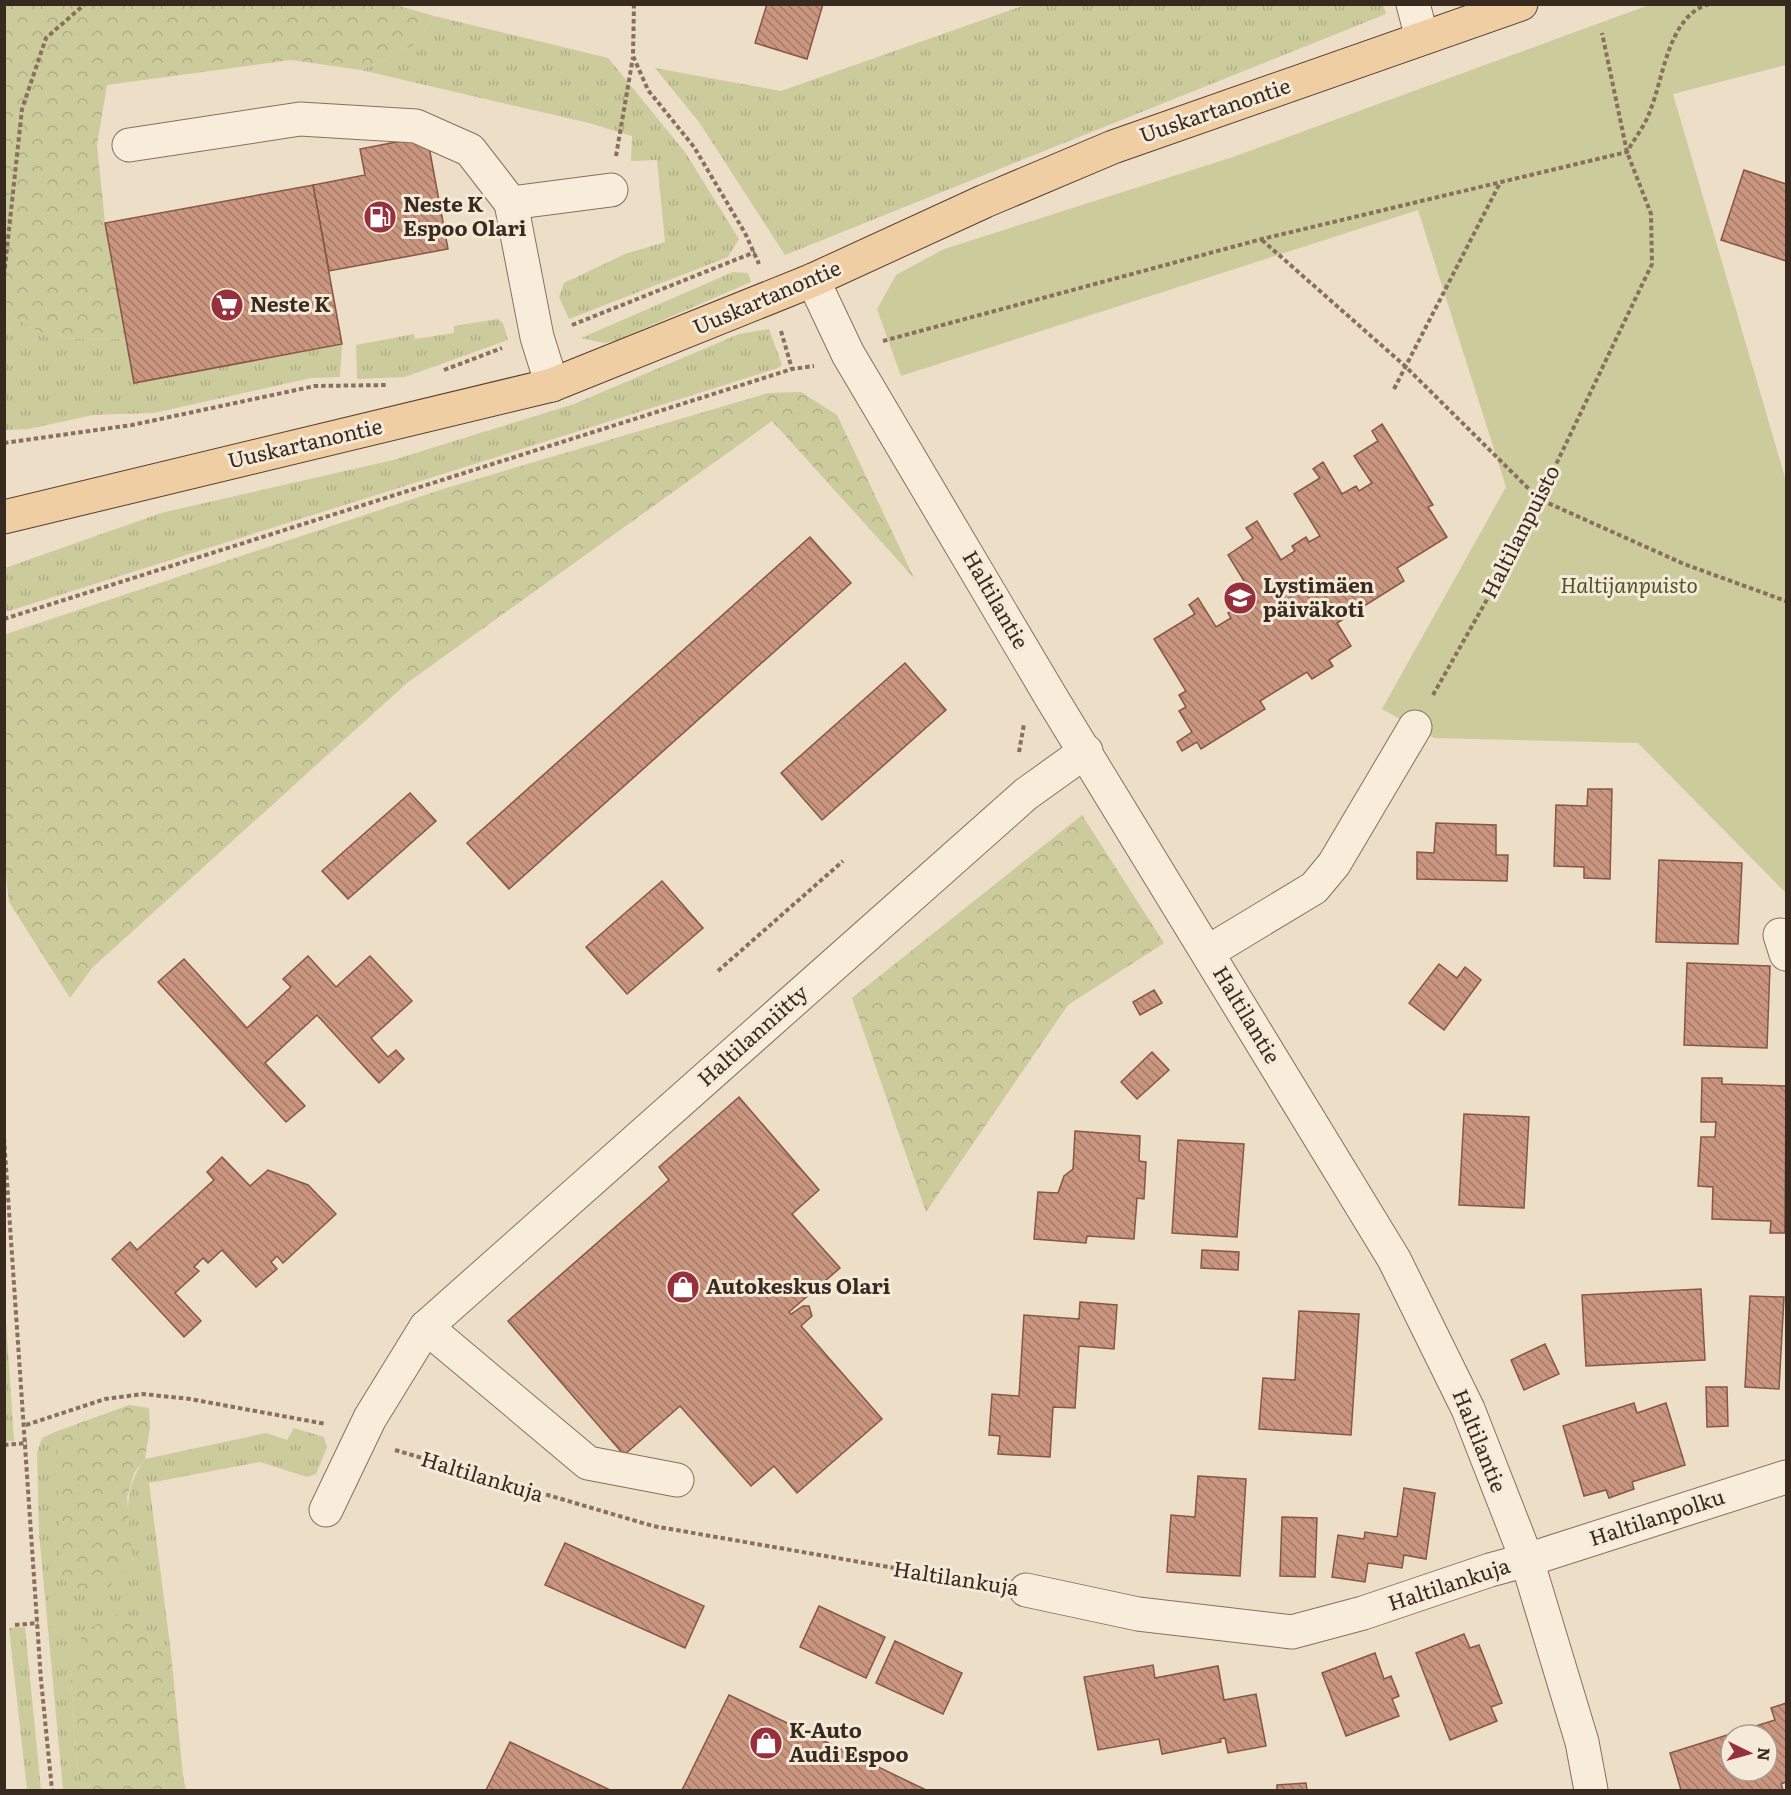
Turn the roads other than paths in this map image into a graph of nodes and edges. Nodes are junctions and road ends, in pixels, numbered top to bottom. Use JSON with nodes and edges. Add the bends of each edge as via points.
{"nodes":[{"id":1,"x":1413,"y":4,"type":"edge"},
{"id":2,"x":1521,"y":6,"type":"edge"},
{"id":3,"x":1422,"y":38,"type":"junction"},
{"id":4,"x":129,"y":145,"type":"dead end"},
{"id":5,"x":611,"y":190,"type":"road end"},
{"id":6,"x":511,"y":203,"type":"junction"},
{"id":7,"x":813,"y":280,"type":"junction"},
{"id":8,"x":552,"y":385,"type":"junction"},
{"id":9,"x":4,"y":517,"type":"edge"},
{"id":10,"x":1414,"y":727,"type":"road end"},
{"id":11,"x":1086,"y":751,"type":"junction"},
{"id":12,"x":1208,"y":952,"type":"junction"},
{"id":13,"x":426,"y":1327,"type":"junction"},
{"id":14,"x":1781,"y":1472,"type":"edge"},
{"id":15,"x":677,"y":1480,"type":"dead end"},
{"id":16,"x":327,"y":1510,"type":"dead end"},
{"id":17,"x":1527,"y":1560,"type":"junction"},
{"id":18,"x":1026,"y":1590,"type":"road end"},
{"id":19,"x":1591,"y":1791,"type":"edge"}],
"edges":[{"from":1,"to":3,"type":"street"},
{"from":2,"to":3,"type":"main road","name":"Uuskartanontie"},
{"from":3,"to":7,"type":"main road","name":"Uuskartanontie","via":[[1113,147]]},
{"from":4,"to":6,"type":"street","via":[[300,119],[416,126],[470,150]]},
{"from":5,"to":6,"type":"street"},
{"from":6,"to":8,"type":"street","via":[[537,337]]},
{"from":7,"to":8,"type":"main road","name":"Uuskartanontie"},
{"from":7,"to":11,"type":"street","name":"Haltilantie","via":[[848,354]]},
{"from":8,"to":9,"type":"main road","name":"Uuskartanontie"},
{"from":10,"to":12,"type":"street","via":[[1334,864],[1314,888]]},
{"from":11,"to":12,"type":"street","name":"Haltilantie"},
{"from":11,"to":13,"type":"street","name":"Haltilanniitty","via":[[1026,794]]},
{"from":12,"to":17,"type":"street","name":"Haltilantie","via":[[1394,1259],[1468,1409]]},
{"from":13,"to":15,"type":"street","via":[[588,1463]]},
{"from":13,"to":16,"type":"street","name":"Haltilanniitty","via":[[370,1418]]},
{"from":14,"to":17,"type":"street","name":"Haltilanpolku"},
{"from":17,"to":18,"type":"street","name":"Haltilankuja","via":[[1292,1632],[1138,1614]]},
{"from":17,"to":19,"type":"street","name":"Haltilantie","via":[[1582,1742]]}]}
